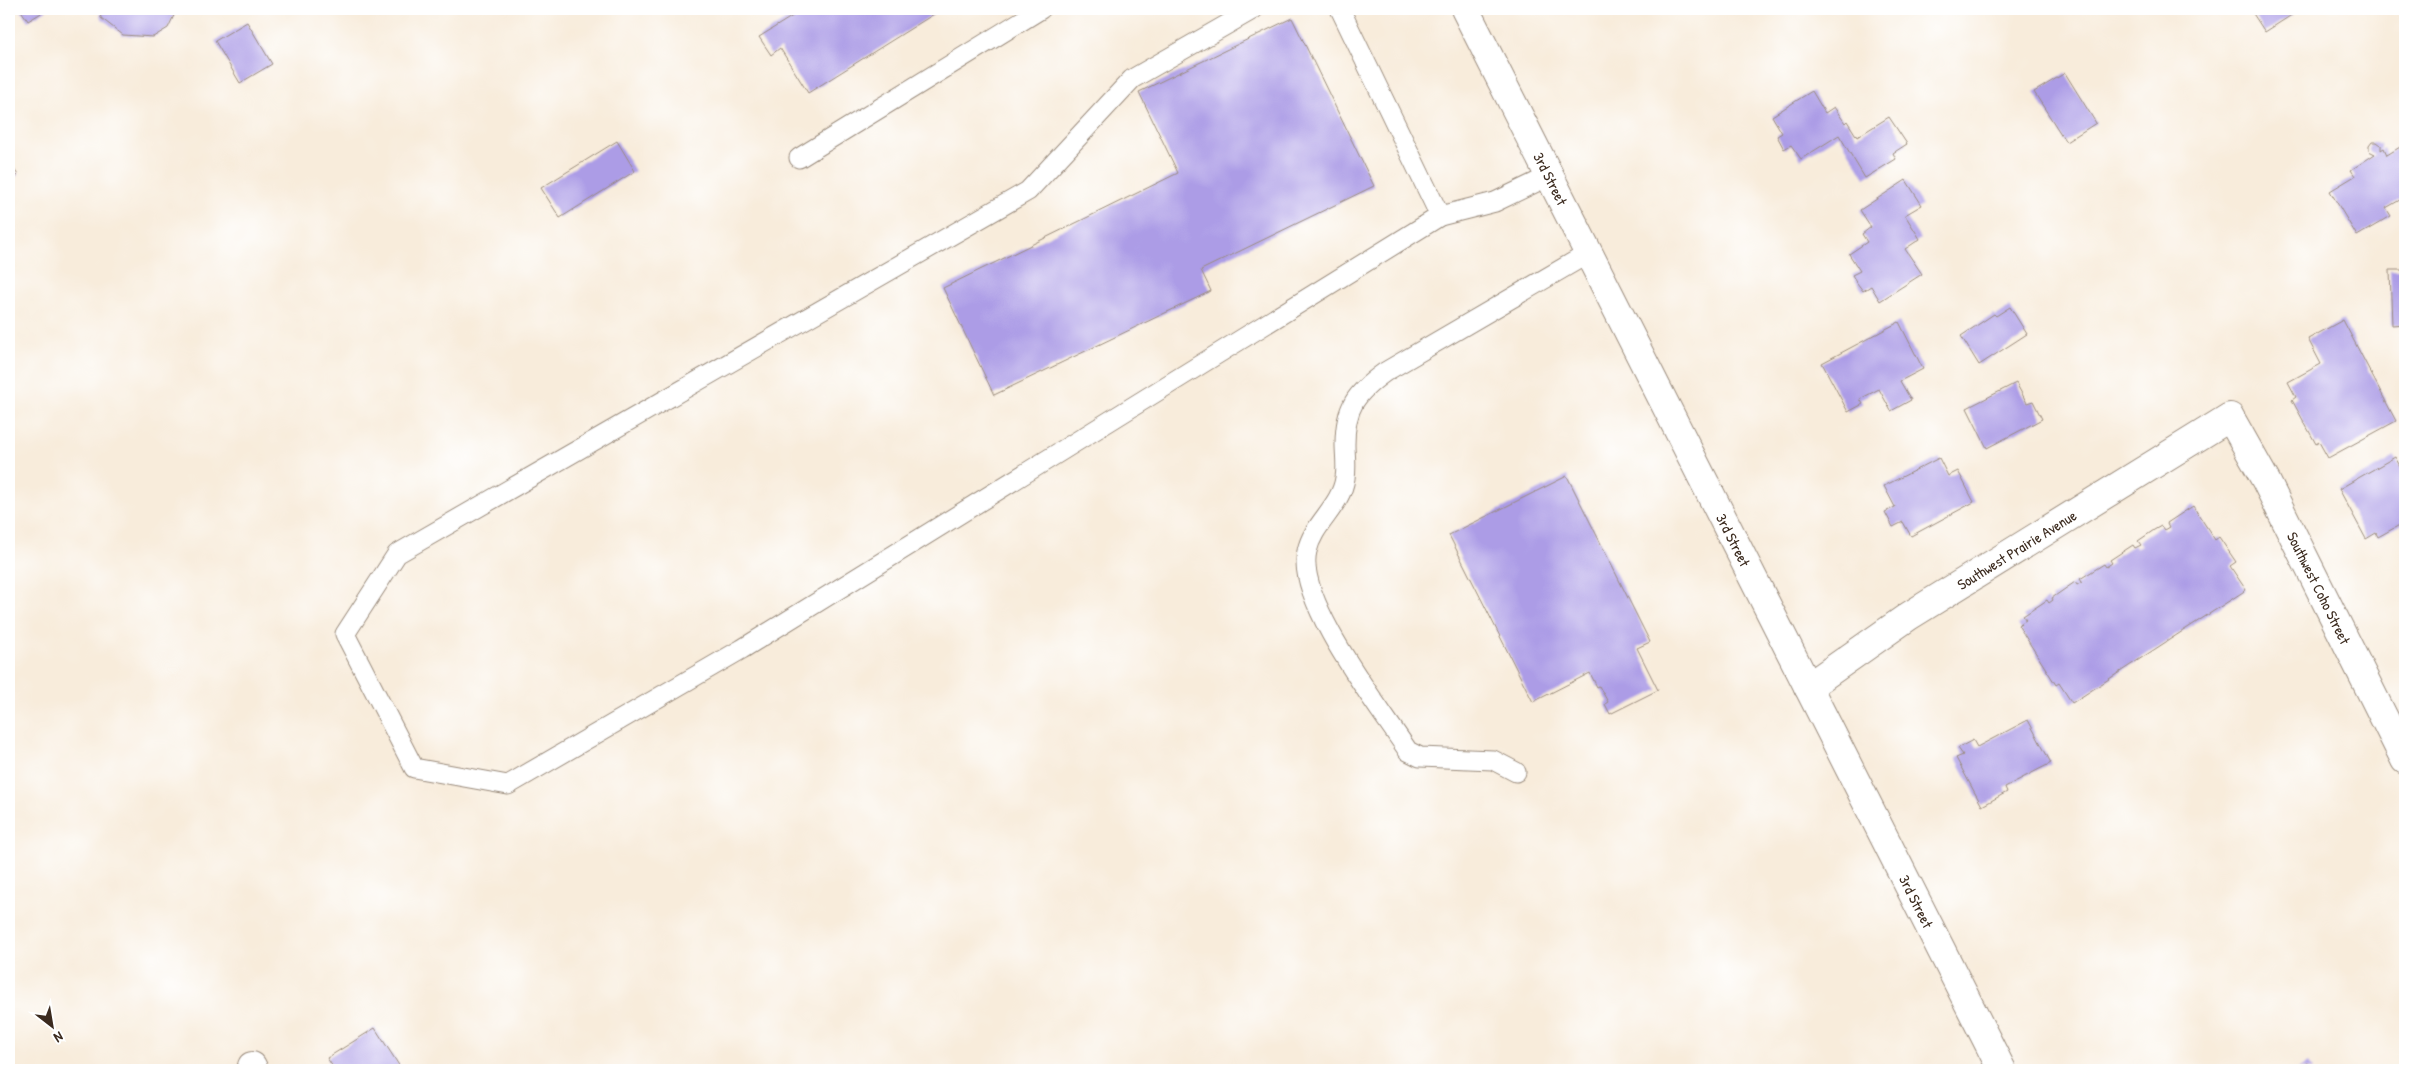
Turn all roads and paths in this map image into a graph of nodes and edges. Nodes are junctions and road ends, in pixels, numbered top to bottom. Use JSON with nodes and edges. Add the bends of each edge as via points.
{"nodes":[{"id":1,"x":1042,"y":9,"type":"edge"},
{"id":2,"x":1254,"y":9,"type":"edge"},
{"id":3,"x":1340,"y":9,"type":"edge"},
{"id":4,"x":1465,"y":9,"type":"edge"},
{"id":5,"x":799,"y":158,"type":"dead end"},
{"id":6,"x":1549,"y":176,"type":"junction"},
{"id":7,"x":1440,"y":216,"type":"junction"},
{"id":8,"x":1589,"y":253,"type":"junction"},
{"id":9,"x":2230,"y":417,"type":"joint"},
{"id":10,"x":1808,"y":687,"type":"junction"},
{"id":11,"x":2405,"y":760,"type":"edge"},
{"id":12,"x":1516,"y":772,"type":"dead end"},
{"id":13,"x":2002,"y":1070,"type":"edge"}],
"edges":[{"from":1,"to":5,"type":"lane"},
{"from":2,"to":7,"type":"lane","via":[[1132,79],[1028,192],[397,554],[345,634],[414,768],[508,785],[742,649]]},
{"from":3,"to":7,"type":"lane"},
{"from":4,"to":6,"type":"main road","name":"3rd Street"},
{"from":6,"to":7,"type":"lane","via":[[1495,202]]},
{"from":6,"to":8,"type":"main road","name":"3rd Street"},
{"from":8,"to":10,"type":"main road","name":"3rd Street"},
{"from":8,"to":12,"type":"lane","via":[[1364,387],[1350,405],[1345,430],[1345,478],[1339,498],[1314,531],[1306,552],[1307,580],[1324,624],[1408,751],[1420,757],[1493,760]]},
{"from":9,"to":10,"type":"main road","name":"Southwest Prairie Avenue","via":[[1909,616]]},
{"from":9,"to":11,"type":"main road","name":"Southwest Coho Street","via":[[2266,481]]},
{"from":10,"to":13,"type":"main road","name":"3rd Street"}]}
